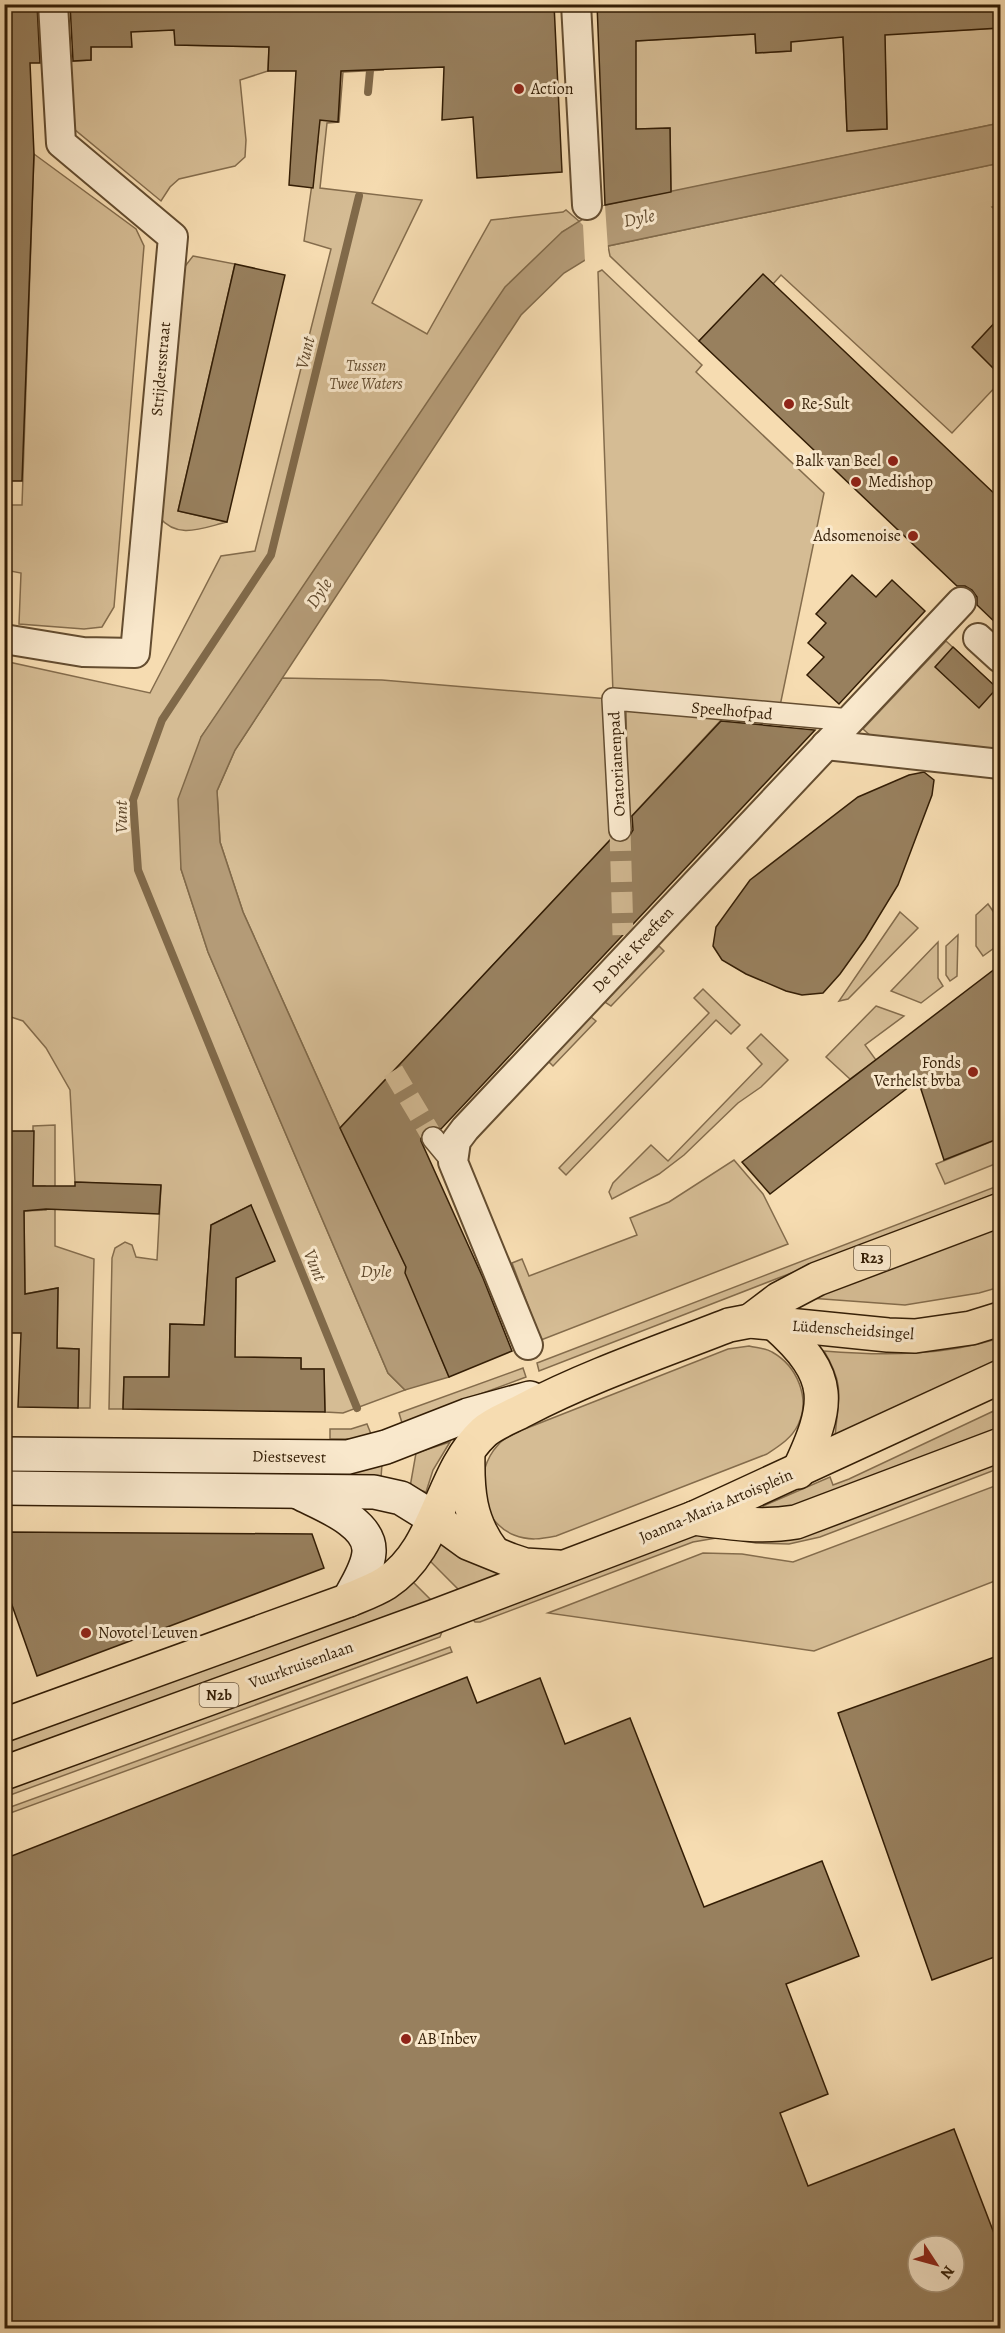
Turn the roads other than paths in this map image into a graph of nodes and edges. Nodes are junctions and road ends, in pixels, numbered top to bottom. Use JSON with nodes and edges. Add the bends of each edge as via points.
{"nodes":[{"id":1,"x":53,"y":4,"type":"edge"},
{"id":2,"x":576,"y":4,"type":"edge"},
{"id":3,"x":587,"y":206,"type":"dead end"},
{"id":4,"x":961,"y":602,"type":"dead end"},
{"id":5,"x":978,"y":638,"type":"dead end"},
{"id":6,"x":4,"y":639,"type":"edge"},
{"id":7,"x":1000,"y":658,"type":"edge"},
{"id":8,"x":613,"y":699,"type":"joint"},
{"id":9,"x":851,"y":720,"type":"junction"},
{"id":10,"x":826,"y":745,"type":"junction"},
{"id":11,"x":1000,"y":764,"type":"edge"},
{"id":12,"x":620,"y":830,"type":"tunnel mouth"},
{"id":13,"x":433,"y":1138,"type":"tunnel mouth"},
{"id":14,"x":453,"y":1162,"type":"junction"},
{"id":15,"x":1000,"y":1210,"type":"edge"},
{"id":16,"x":1000,"y":1319,"type":"edge"},
{"id":17,"x":762,"y":1322,"type":"junction"},
{"id":18,"x":528,"y":1345,"type":"dead end"},
{"id":19,"x":1000,"y":1377,"type":"edge"},
{"id":20,"x":563,"y":1389,"type":"junction"},
{"id":21,"x":1000,"y":1445,"type":"edge"},
{"id":22,"x":468,"y":1452,"type":"junction"},
{"id":23,"x":4,"y":1454,"type":"edge"},
{"id":24,"x":798,"y":1472,"type":"junction"},
{"id":25,"x":4,"y":1488,"type":"edge"},
{"id":26,"x":293,"y":1490,"type":"junction"},
{"id":27,"x":694,"y":1518,"type":"junction"},
{"id":28,"x":435,"y":1519,"type":"junction"},
{"id":29,"x":493,"y":1552,"type":"junction"},
{"id":30,"x":563,"y":1568,"type":"junction"},
{"id":31,"x":349,"y":1600,"type":"junction"},
{"id":32,"x":4,"y":1725,"type":"edge"},
{"id":33,"x":4,"y":1773,"type":"edge"}],
"edges":[{"from":1,"to":6,"type":"street","name":"Strijdersstraat","via":[[61,143],[173,237],[135,653],[83,652]]},
{"from":2,"to":3,"type":"street"},
{"from":4,"to":9,"type":"street","name":"De Drie Kreeften"},
{"from":5,"to":7,"type":"street"},
{"from":8,"to":9,"type":"street","name":"Speelhofpad"},
{"from":8,"to":12,"type":"street","name":"Oratorianenpad"},
{"from":9,"to":10,"type":"street","name":"De Drie Kreeften"},
{"from":10,"to":11,"type":"street"},
{"from":10,"to":14,"type":"street","name":"De Drie Kreeften","via":[[624,947],[465,1129],[456,1141]]},
{"from":13,"to":14,"type":"street"},
{"from":14,"to":18,"type":"street"},
{"from":15,"to":17,"type":"main road","number":"R23","via":[[817,1279],[779,1299]]},
{"from":16,"to":17,"type":"main road","name":"Lüdenscheidsingel","number":"R23","via":[[971,1328],[915,1335]]},
{"from":17,"to":20,"type":"main road","number":"R23","via":[[729,1325]]},
{"from":17,"to":24,"type":"main road","name":"Joanna-Maria Artoisplein","via":[[798,1345],[815,1372],[822,1394],[812,1442]]},
{"from":19,"to":24,"type":"main road"},
{"from":20,"to":22,"type":"main road","number":"R23","via":[[485,1431]]},
{"from":20,"to":23,"type":"main road","name":"Diestsevest","number":"R23","via":[[468,1415],[348,1457]]},
{"from":21,"to":27,"type":"main road","via":[[796,1522],[748,1526]]},
{"from":22,"to":28,"type":"main road","via":[[450,1481]]},
{"from":22,"to":29,"type":"main road","via":[[467,1484],[472,1509],[480,1536]]},
{"from":24,"to":27,"type":"main road","name":"Joanna-Maria Artoisplein"},
{"from":25,"to":26,"type":"main road","name":"Diestsevest"},
{"from":26,"to":28,"type":"main road","name":"Diestsevest","via":[[374,1492],[401,1498]]},
{"from":26,"to":31,"type":"main road","via":[[351,1519],[366,1541],[369,1551],[363,1572]]},
{"from":27,"to":30,"type":"main road","name":"Joanna-Maria Artoisplein"},
{"from":28,"to":29,"type":"main road","name":"Joanna-Maria Artoisplein","via":[[468,1543]]},
{"from":28,"to":31,"type":"main road","via":[[405,1565],[386,1583]]},
{"from":29,"to":30,"type":"main road","name":"Joanna-Maria Artoisplein","via":[[525,1565]]},
{"from":30,"to":33,"type":"main road","name":"Vuurkruisenlaan","number":"N2b"},
{"from":31,"to":32,"type":"main road"}]}
